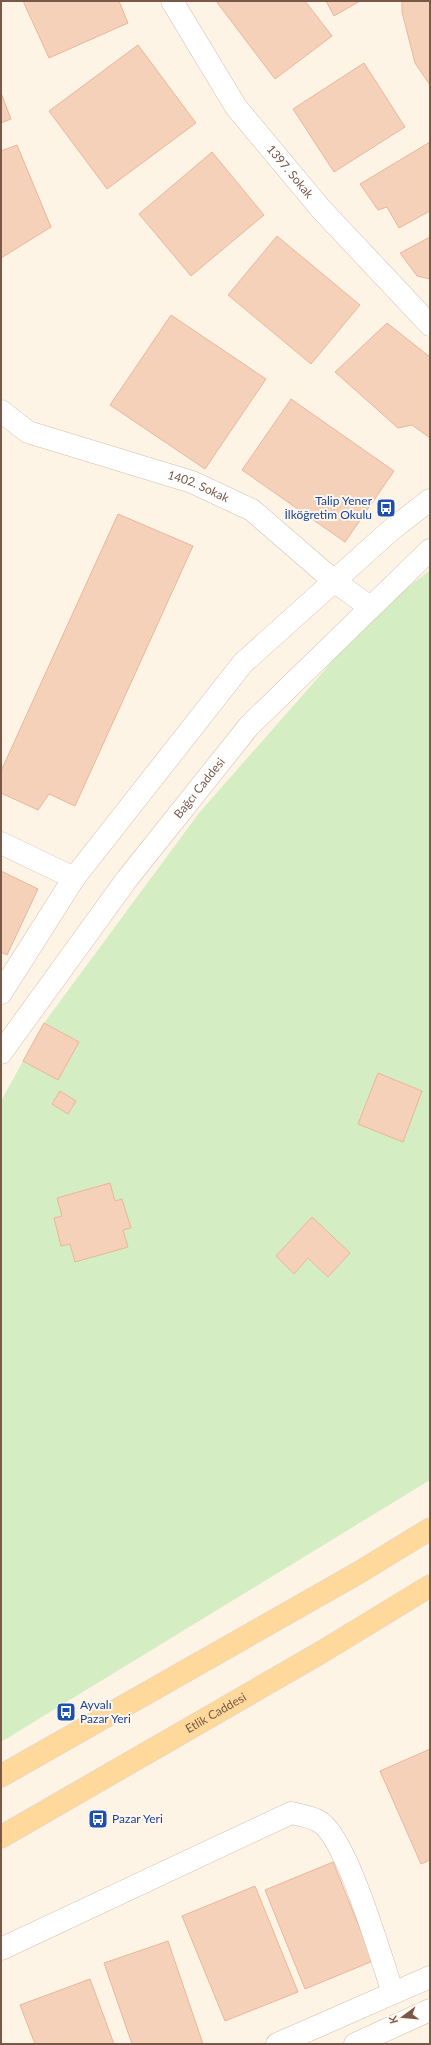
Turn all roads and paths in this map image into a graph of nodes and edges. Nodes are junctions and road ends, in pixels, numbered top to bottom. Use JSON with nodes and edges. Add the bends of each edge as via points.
{"nodes":[{"id":1,"x":172,"y":1,"type":"edge"},
{"id":2,"x":430,"y":325,"type":"edge"},
{"id":3,"x":1,"y":411,"type":"edge"},
{"id":4,"x":430,"y":500,"type":"edge"},
{"id":5,"x":430,"y":550,"type":"edge"},
{"id":6,"x":334,"y":581,"type":"junction"},
{"id":7,"x":370,"y":607,"type":"junction"},
{"id":8,"x":1,"y":843,"type":"edge"},
{"id":9,"x":74,"y":878,"type":"junction"},
{"id":10,"x":1,"y":993,"type":"edge"},
{"id":11,"x":1,"y":1053,"type":"edge"},
{"id":12,"x":430,"y":1529,"type":"edge"},
{"id":13,"x":430,"y":1586,"type":"edge"},
{"id":14,"x":1,"y":1776,"type":"edge"},
{"id":15,"x":1,"y":1837,"type":"edge"},
{"id":16,"x":1,"y":1949,"type":"edge"},
{"id":17,"x":430,"y":1977,"type":"edge"},
{"id":18,"x":393,"y":1993,"type":"junction"},
{"id":19,"x":430,"y":2010,"type":"edge"},
{"id":20,"x":277,"y":2044,"type":"edge"},
{"id":21,"x":355,"y":2044,"type":"edge"}],
"edges":[{"from":1,"to":2,"type":"main road","name":"1397. Sokak","via":[[236,107],[321,209]]},
{"from":3,"to":6,"type":"main road","name":"1402. Sokak","via":[[28,432],[192,482],[252,510]]},
{"from":4,"to":6,"type":"main road","via":[[391,530]]},
{"from":5,"to":7,"type":"main road","name":"Bağcı Caddesi"},
{"from":6,"to":7,"type":"main road","name":"1402. Sokak"},
{"from":6,"to":9,"type":"main road","via":[[243,663]]},
{"from":7,"to":11,"type":"main road","name":"Bağcı Caddesi","via":[[249,726],[127,879]]},
{"from":8,"to":9,"type":"main road"},
{"from":9,"to":10,"type":"main road"},
{"from":12,"to":14,"type":"main road","via":[[358,1573]]},
{"from":13,"to":15,"type":"main road","name":"Etlik Caddesi","via":[[320,1653]]},
{"from":16,"to":18,"type":"main road","via":[[291,1812],[320,1822],[336,1841],[349,1867]]},
{"from":17,"to":18,"type":"main road"},
{"from":18,"to":20,"type":"main road"},
{"from":19,"to":21,"type":"main road"}]}
